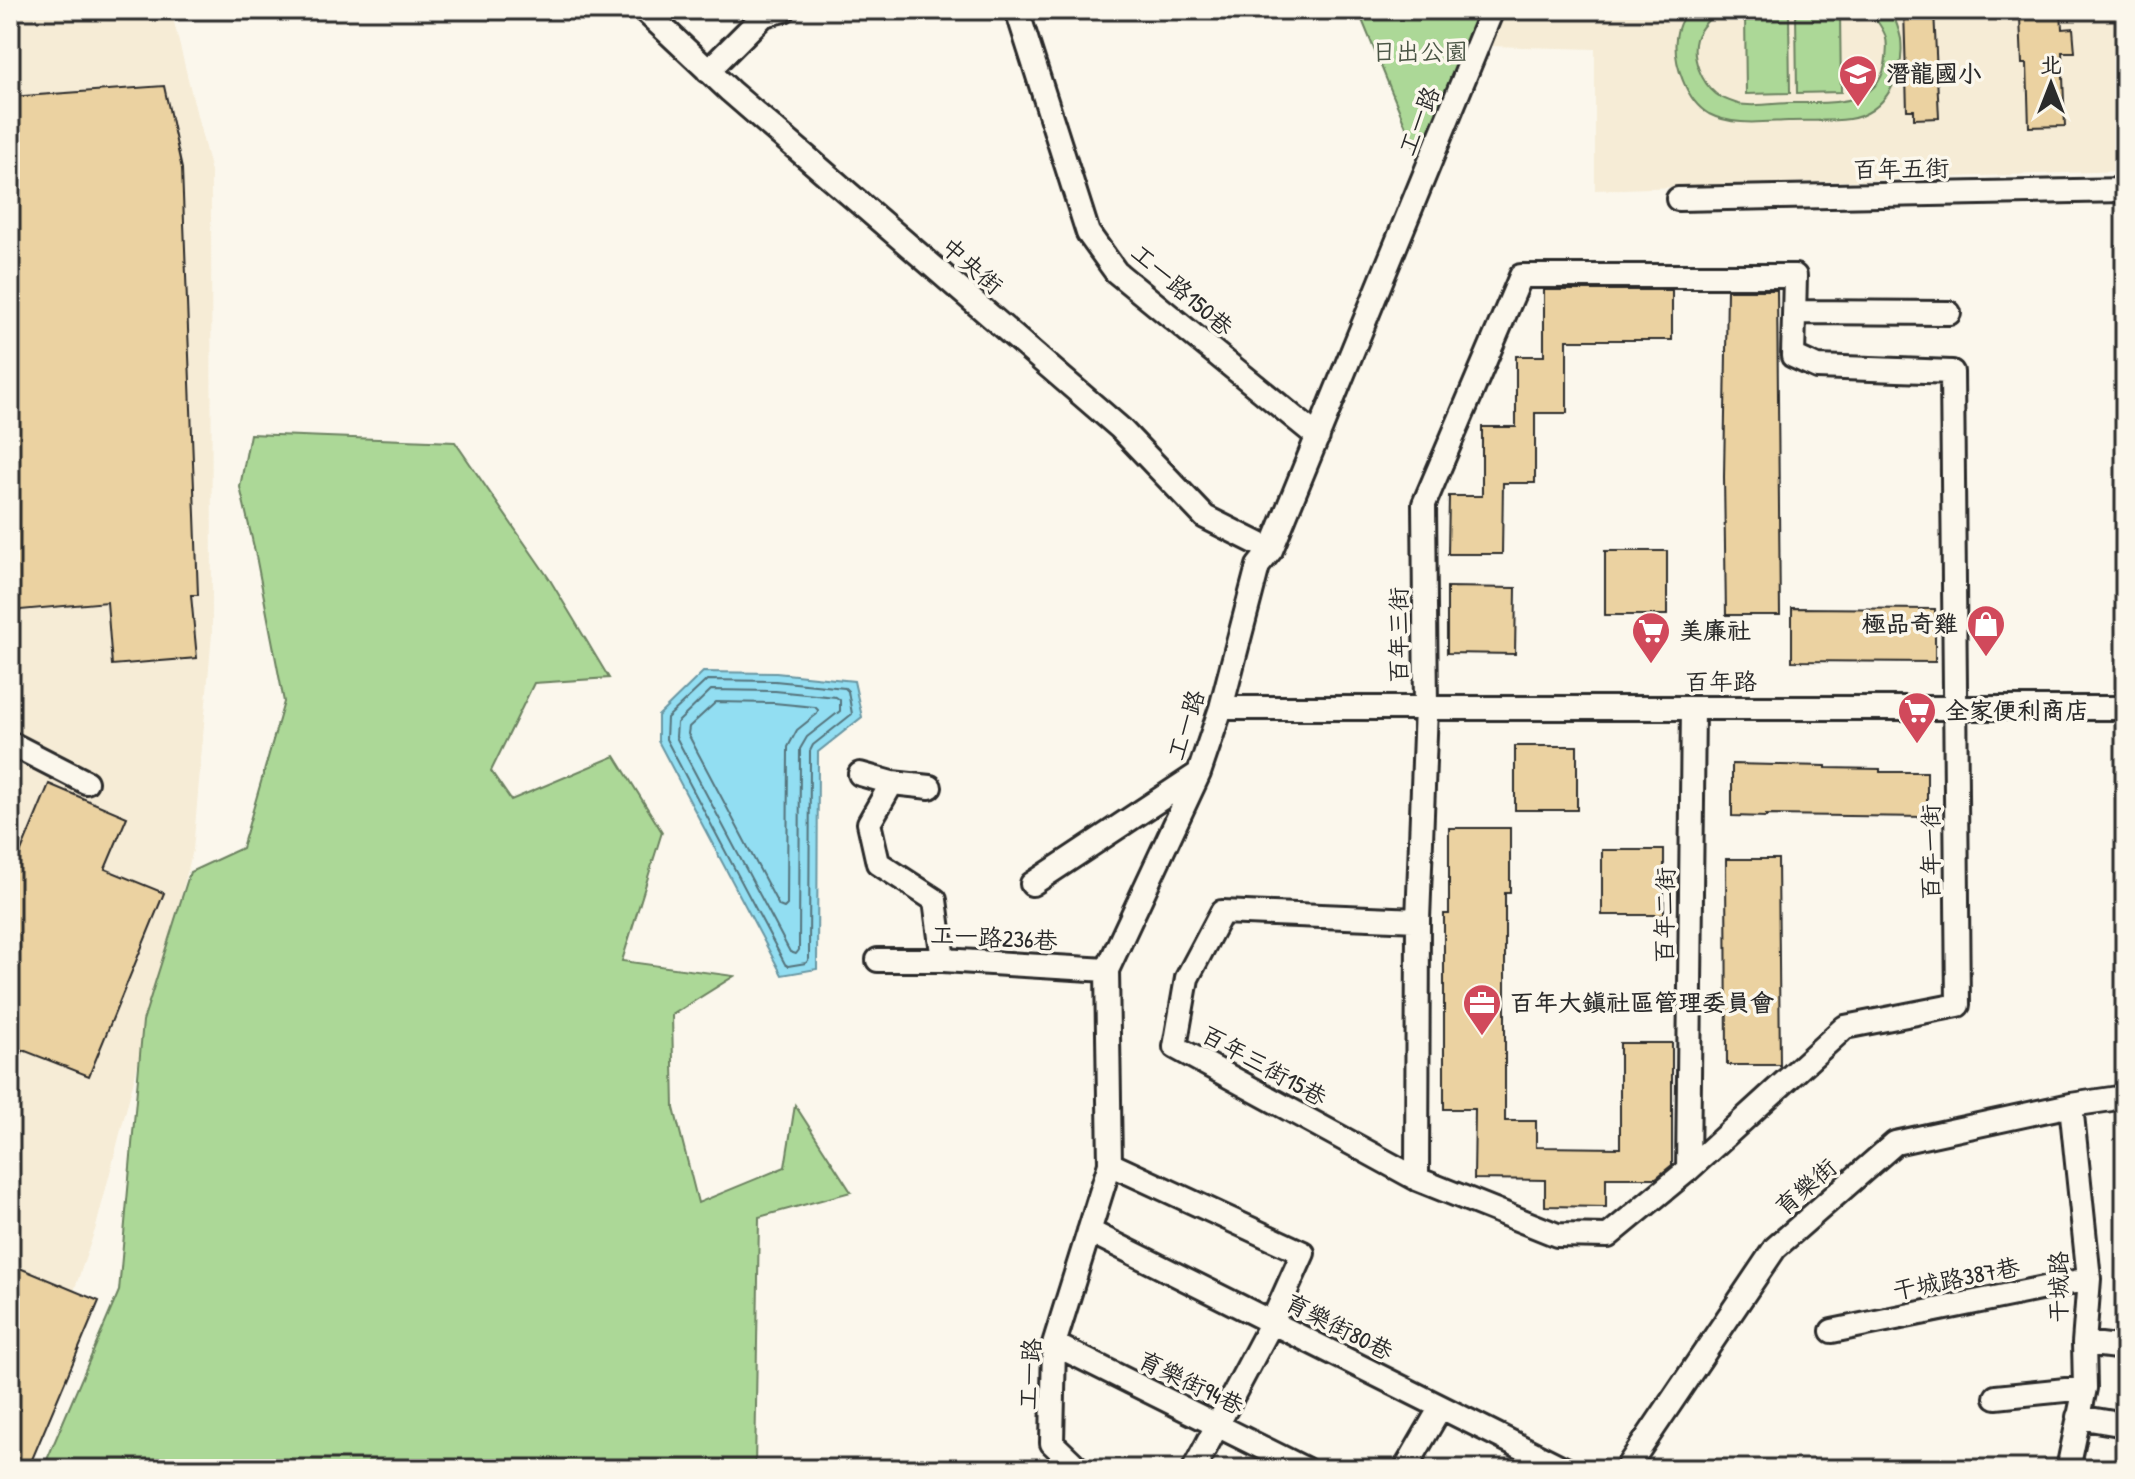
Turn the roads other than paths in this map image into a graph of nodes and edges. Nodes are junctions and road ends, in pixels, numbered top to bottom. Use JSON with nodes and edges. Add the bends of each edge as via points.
{"nodes":[{"id":1,"x":644,"y":10,"type":"edge"},
{"id":2,"x":1017,"y":10,"type":"edge"},
{"id":3,"x":1492,"y":10,"type":"edge"},
{"id":4,"x":769,"y":12,"type":"edge"},
{"id":5,"x":708,"y":71,"type":"junction"},
{"id":6,"x":2125,"y":190,"type":"edge"},
{"id":7,"x":1678,"y":199,"type":"dead end"},
{"id":8,"x":1795,"y":312,"type":"junction"},
{"id":9,"x":1949,"y":313,"type":"dead end"},
{"id":10,"x":1318,"y":437,"type":"junction"},
{"id":11,"x":1271,"y":550,"type":"junction"},
{"id":12,"x":1221,"y":708,"type":"junction"},
{"id":13,"x":1426,"y":708,"type":"junction"},
{"id":14,"x":1693,"y":708,"type":"junction"},
{"id":15,"x":1957,"y":708,"type":"junction"},
{"id":16,"x":2125,"y":708,"type":"edge"},
{"id":17,"x":10,"y":743,"type":"edge"},
{"id":18,"x":1199,"y":773,"type":"junction"},
{"id":19,"x":860,"y":774,"type":"dead end"},
{"id":20,"x":86,"y":782,"type":"dead end"},
{"id":21,"x":892,"y":783,"type":"junction"},
{"id":22,"x":930,"y":787,"type":"dead end"},
{"id":23,"x":1032,"y":884,"type":"dead end"},
{"id":24,"x":1418,"y":920,"type":"junction"},
{"id":25,"x":878,"y":960,"type":"dead end"},
{"id":26,"x":943,"y":960,"type":"junction"},
{"id":27,"x":1107,"y":970,"type":"junction"},
{"id":28,"x":2125,"y":1097,"type":"edge"},
{"id":29,"x":2071,"y":1105,"type":"junction"},
{"id":30,"x":1110,"y":1164,"type":"junction"},
{"id":31,"x":1688,"y":1170,"type":"junction"},
{"id":32,"x":1417,"y":1179,"type":"junction"},
{"id":33,"x":1089,"y":1231,"type":"junction"},
{"id":34,"x":2089,"y":1279,"type":"junction"},
{"id":35,"x":1272,"y":1322,"type":"junction"},
{"id":36,"x":1832,"y":1331,"type":"dead end"},
{"id":37,"x":2084,"y":1343,"type":"junction"},
{"id":38,"x":1054,"y":1344,"type":"junction"},
{"id":39,"x":2125,"y":1348,"type":"edge"},
{"id":40,"x":2085,"y":1388,"type":"junction"},
{"id":41,"x":1996,"y":1397,"type":"dead end"},
{"id":42,"x":1441,"y":1407,"type":"junction"},
{"id":43,"x":2078,"y":1417,"type":"junction"},
{"id":44,"x":2125,"y":1425,"type":"edge"},
{"id":45,"x":1219,"y":1426,"type":"junction"},
{"id":46,"x":1079,"y":1469,"type":"edge"},
{"id":47,"x":1194,"y":1469,"type":"edge"},
{"id":48,"x":1305,"y":1469,"type":"edge"},
{"id":49,"x":1405,"y":1469,"type":"edge"},
{"id":50,"x":1565,"y":1469,"type":"edge"},
{"id":51,"x":1626,"y":1469,"type":"edge"},
{"id":52,"x":2068,"y":1469,"type":"edge"}],
"edges":[{"from":1,"to":5,"type":"street","name":"中央街"},
{"from":2,"to":10,"type":"street","name":"工一路150巷","via":[[1088,233],[1116,272]]},
{"from":3,"to":10,"type":"street","name":"工一路"},
{"from":4,"to":5,"type":"street"},
{"from":5,"to":11,"type":"street","name":"中央街","via":[[1120,428],[1205,517]]},
{"from":6,"to":7,"type":"street","name":"百年五街"},
{"from":8,"to":9,"type":"street"},
{"from":8,"to":13,"type":"street","name":"百年三街","via":[[1795,276],[1521,276],[1424,504]]},
{"from":8,"to":15,"type":"street","name":"百年一街","via":[[1793,356],[1817,367],[1952,372]]},
{"from":10,"to":11,"type":"street","name":"工一路"},
{"from":11,"to":12,"type":"street","name":"工一路","via":[[1258,566]]},
{"from":12,"to":13,"type":"street","name":"百年路"},
{"from":12,"to":18,"type":"street","name":"工一路"},
{"from":13,"to":14,"type":"street","name":"百年路"},
{"from":13,"to":24,"type":"street","name":"百年三街"},
{"from":14,"to":15,"type":"street","name":"百年路"},
{"from":14,"to":31,"type":"street","name":"百年二街"},
{"from":15,"to":16,"type":"street","name":"百年路"},
{"from":15,"to":31,"type":"street","name":"百年一街","via":[[1958,1005],[1845,1027]]},
{"from":17,"to":20,"type":"street"},
{"from":18,"to":23,"type":"street"},
{"from":18,"to":27,"type":"street","name":"工一路"},
{"from":19,"to":21,"type":"street"},
{"from":21,"to":22,"type":"street"},
{"from":21,"to":26,"type":"street","via":[[869,823],[878,863],[935,900]]},
{"from":24,"to":32,"type":"street","name":"百年三街"},
{"from":24,"to":32,"type":"street","name":"百年三街15巷","via":[[1222,912],[1187,978],[1175,1047]]},
{"from":25,"to":26,"type":"street","name":"工一路236巷"},
{"from":26,"to":27,"type":"street","name":"工一路236巷"},
{"from":27,"to":30,"type":"street","name":"工一路"},
{"from":28,"to":29,"type":"street","name":"育樂街"},
{"from":29,"to":34,"type":"street","name":"干城路"},
{"from":29,"to":51,"type":"street","name":"育樂街","via":[[1895,1143],[1775,1248]]},
{"from":30,"to":33,"type":"street","name":"工一路"},
{"from":30,"to":35,"type":"street","via":[[1303,1253]]},
{"from":31,"to":32,"type":"street","via":[[1608,1236],[1557,1235]]},
{"from":33,"to":35,"type":"street","name":"育樂街80巷"},
{"from":33,"to":38,"type":"street","name":"工一路"},
{"from":34,"to":36,"type":"street","name":"干城路387巷"},
{"from":34,"to":37,"type":"street","name":"干城路"},
{"from":35,"to":42,"type":"street","name":"育樂街80巷"},
{"from":35,"to":45,"type":"street"},
{"from":37,"to":39,"type":"street"},
{"from":37,"to":40,"type":"street","name":"干城路"},
{"from":38,"to":45,"type":"street","name":"育樂街94巷"},
{"from":38,"to":46,"type":"street","name":"工一路","via":[[1052,1443]]},
{"from":40,"to":41,"type":"street"},
{"from":40,"to":43,"type":"street","name":"干城路"},
{"from":42,"to":49,"type":"street"},
{"from":42,"to":50,"type":"street","name":"育樂街80巷"},
{"from":43,"to":44,"type":"street"},
{"from":43,"to":52,"type":"street","name":"干城路"},
{"from":45,"to":47,"type":"street"},
{"from":45,"to":48,"type":"street","name":"育樂街94巷"}]}
